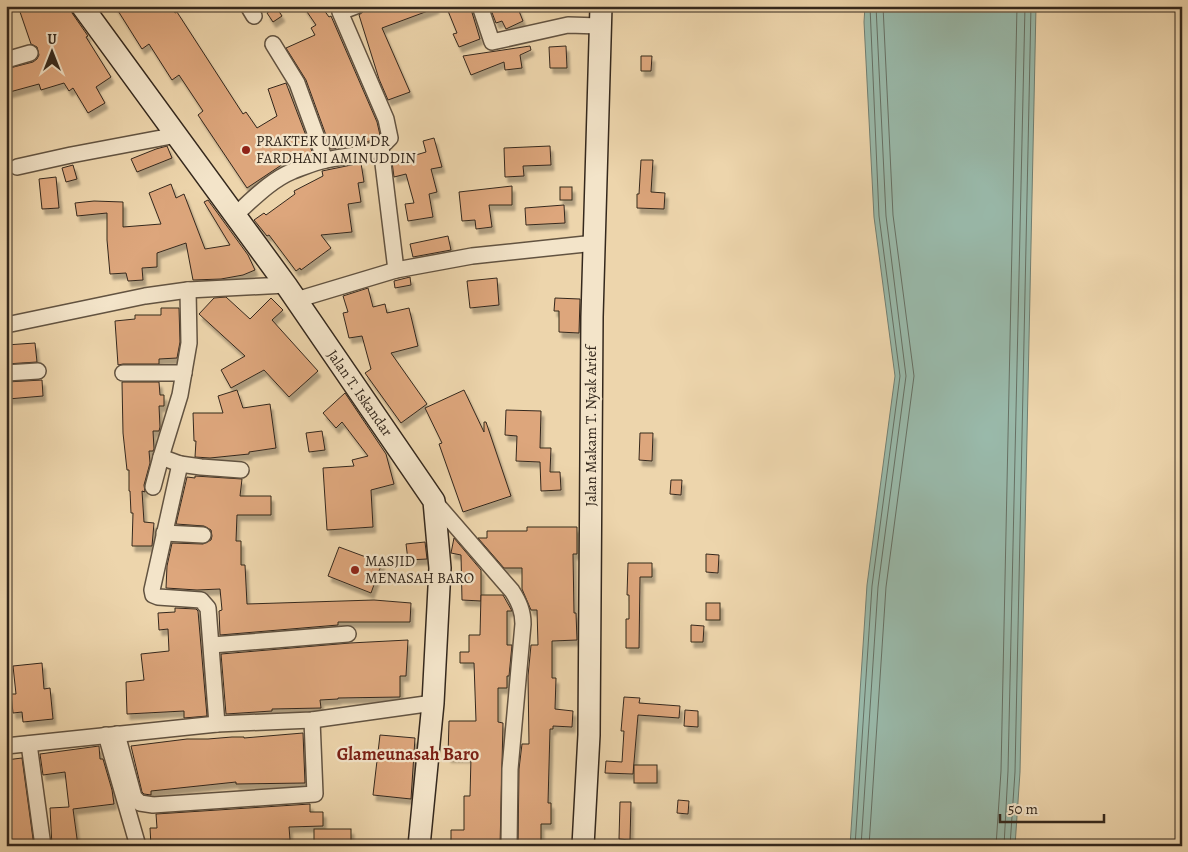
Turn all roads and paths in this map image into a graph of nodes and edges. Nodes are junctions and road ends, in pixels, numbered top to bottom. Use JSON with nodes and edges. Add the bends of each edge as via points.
{"nodes":[{"id":1,"x":82,"y":6,"type":"edge"},
{"id":2,"x":356,"y":6,"type":"edge"},
{"id":3,"x":480,"y":6,"type":"edge"},
{"id":4,"x":338,"y":9,"type":"edge"},
{"id":5,"x":600,"y":16,"type":"edge"},
{"id":6,"x":273,"y":44,"type":"dead end"},
{"id":7,"x":30,"y":53,"type":"dead end"},
{"id":8,"x":6,"y":60,"type":"edge"},
{"id":9,"x":177,"y":135,"type":"junction"},
{"id":10,"x":381,"y":147,"type":"junction"},
{"id":11,"x":325,"y":160,"type":"junction"},
{"id":12,"x":17,"y":167,"type":"dead end"},
{"id":13,"x":235,"y":215,"type":"junction"},
{"id":14,"x":595,"y":244,"type":"junction"},
{"id":15,"x":396,"y":270,"type":"junction"},
{"id":16,"x":188,"y":290,"type":"junction"},
{"id":17,"x":291,"y":292,"type":"junction"},
{"id":18,"x":6,"y":325,"type":"edge"},
{"id":19,"x":38,"y":371,"type":"dead end"},
{"id":20,"x":6,"y":373,"type":"edge"},
{"id":21,"x":123,"y":373,"type":"dead end"},
{"id":22,"x":184,"y":373,"type":"junction"},
{"id":23,"x":161,"y":457,"type":"junction"},
{"id":24,"x":180,"y":464,"type":"junction"},
{"id":25,"x":241,"y":470,"type":"dead end"},
{"id":26,"x":153,"y":486,"type":"dead end"},
{"id":27,"x":434,"y":500,"type":"junction"},
{"id":28,"x":164,"y":533,"type":"junction"},
{"id":29,"x":203,"y":535,"type":"dead end"},
{"id":30,"x":348,"y":634,"type":"dead end"},
{"id":31,"x":212,"y":645,"type":"junction"},
{"id":32,"x":432,"y":703,"type":"junction"},
{"id":33,"x":312,"y":720,"type":"junction"},
{"id":34,"x":217,"y":724,"type":"junction"},
{"id":35,"x":111,"y":734,"type":"junction"},
{"id":36,"x":29,"y":744,"type":"junction"},
{"id":37,"x":6,"y":746,"type":"edge"},
{"id":38,"x":44,"y":846,"type":"edge"},
{"id":39,"x":138,"y":846,"type":"edge"},
{"id":40,"x":419,"y":846,"type":"edge"},
{"id":41,"x":509,"y":846,"type":"edge"},
{"id":42,"x":583,"y":846,"type":"edge"}],
"edges":[{"from":1,"to":9,"type":"street","name":"Jalan T. Iskandar"},
{"from":2,"to":4,"type":"street"},
{"from":3,"to":5,"type":"street","via":[[492,42]]},
{"from":4,"to":10,"type":"street","via":[[389,128],[390,138]]},
{"from":5,"to":14,"type":"street","name":"Jalan Makam T. Nyak Arief"},
{"from":6,"to":11,"type":"street","via":[[297,83]]},
{"from":7,"to":8,"type":"street"},
{"from":9,"to":12,"type":"street"},
{"from":9,"to":13,"type":"street","name":"Jalan T. Iskandar"},
{"from":10,"to":11,"type":"street"},
{"from":10,"to":15,"type":"street"},
{"from":11,"to":13,"type":"street","via":[[291,172],[262,190]]},
{"from":13,"to":17,"type":"street","name":"Jalan T. Iskandar"},
{"from":14,"to":15,"type":"street","via":[[472,256]]},
{"from":14,"to":42,"type":"street","name":"Jalan Makam T. Nyak Arief","via":[[589,735]]},
{"from":15,"to":17,"type":"street"},
{"from":16,"to":17,"type":"street"},
{"from":16,"to":18,"type":"street"},
{"from":16,"to":22,"type":"street","via":[[189,343]]},
{"from":17,"to":27,"type":"street","name":"Jalan T. Iskandar"},
{"from":19,"to":20,"type":"street"},
{"from":21,"to":22,"type":"street"},
{"from":22,"to":23,"type":"street"},
{"from":23,"to":24,"type":"street"},
{"from":23,"to":26,"type":"street"},
{"from":24,"to":25,"type":"street"},
{"from":24,"to":28,"type":"street"},
{"from":27,"to":32,"type":"street","name":"Jalan T. Iskandar","via":[[440,568]]},
{"from":27,"to":41,"type":"street","via":[[512,591],[523,612],[510,769]]},
{"from":28,"to":29,"type":"street"},
{"from":28,"to":31,"type":"street","via":[[152,585],[153,595],[201,600],[208,608]]},
{"from":30,"to":31,"type":"street"},
{"from":31,"to":34,"type":"street"},
{"from":32,"to":33,"type":"street"},
{"from":32,"to":40,"type":"street","name":"Jalan T. Iskandar"},
{"from":33,"to":34,"type":"street"},
{"from":33,"to":35,"type":"street","via":[[315,794],[153,805],[140,803],[134,797]]},
{"from":34,"to":35,"type":"street"},
{"from":35,"to":36,"type":"street"},
{"from":35,"to":39,"type":"street"},
{"from":36,"to":37,"type":"street"},
{"from":36,"to":38,"type":"street"}]}
